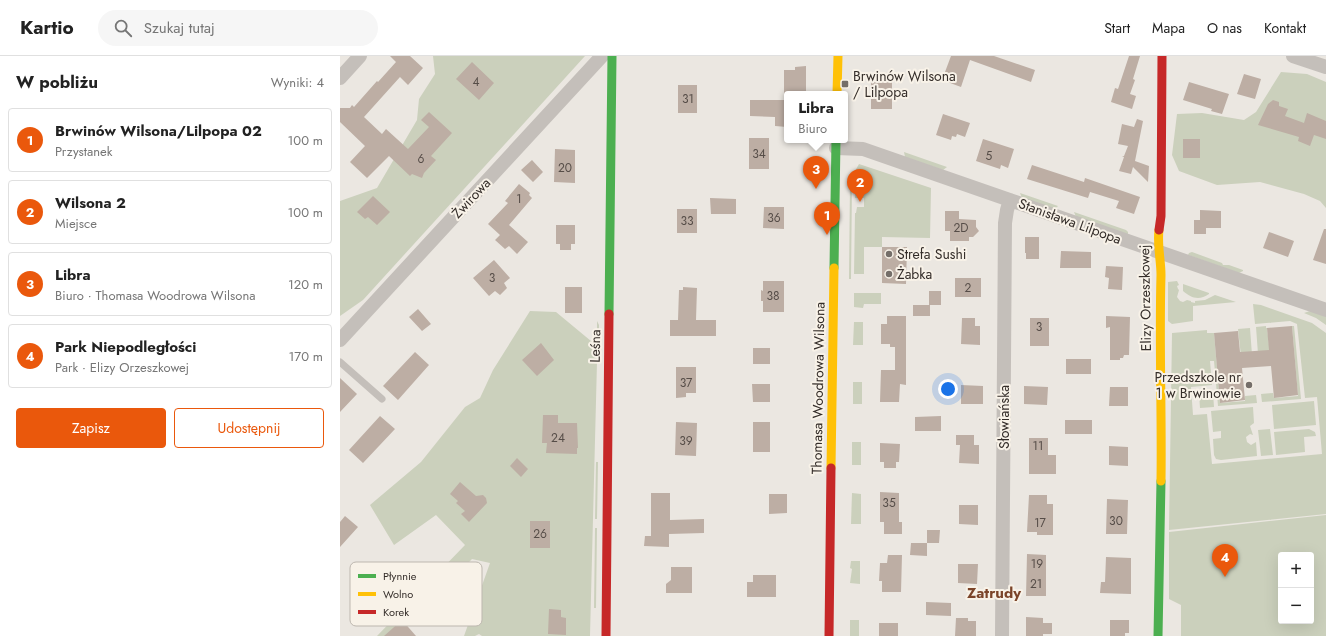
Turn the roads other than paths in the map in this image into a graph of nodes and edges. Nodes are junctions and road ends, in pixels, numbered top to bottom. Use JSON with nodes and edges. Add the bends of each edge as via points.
{"nodes":[{"id":1,"x":360,"y":56,"type":"edge"},
{"id":2,"x":602,"y":56,"type":"edge"},
{"id":3,"x":612,"y":56,"type":"edge"},
{"id":4,"x":838,"y":56,"type":"edge"},
{"id":5,"x":1162,"y":56,"type":"edge"},
{"id":6,"x":1294,"y":56,"type":"edge"},
{"id":7,"x":1326,"y":67,"type":"edge"},
{"id":8,"x":340,"y":78,"type":"edge"},
{"id":9,"x":837,"y":91,"type":"edge"},
{"id":10,"x":836,"y":144,"type":"edge"},
{"id":11,"x":1010,"y":200,"type":"junction"},
{"id":12,"x":1160,"y":252,"type":"junction"},
{"id":13,"x":1326,"y":310,"type":"edge"},
{"id":14,"x":340,"y":340,"type":"edge"},
{"id":15,"x":340,"y":362,"type":"edge"},
{"id":16,"x":382,"y":399,"type":"dead end"},
{"id":17,"x":606,"y":636,"type":"edge"},
{"id":18,"x":829,"y":636,"type":"edge"},
{"id":19,"x":1002,"y":636,"type":"edge"},
{"id":20,"x":1158,"y":636,"type":"edge"}],
"edges":[{"from":1,"to":8,"type":"street"},
{"from":2,"to":14,"type":"street","name":"Żwirowa"},
{"from":3,"to":17,"type":"street","name":"Leśna"},
{"from":4,"to":9,"type":"street"},
{"from":5,"to":12,"type":"street","name":"Elizy Orzeszkowej","via":[[1161,216],[1158,238]]},
{"from":6,"to":7,"type":"street"},
{"from":10,"to":11,"type":"street","name":"Stanisława Lilpopa","via":[[863,149]]},
{"from":10,"to":18,"type":"street","name":"Thomasa Woodrowa Wilsona"},
{"from":11,"to":12,"type":"street","name":"Stanisława Lilpopa"},
{"from":11,"to":19,"type":"street","name":"Słowiańska","via":[[1005,224]]},
{"from":12,"to":13,"type":"street","name":"Stanisława Lilpopa"},
{"from":12,"to":20,"type":"street","name":"Elizy Orzeszkowej","via":[[1161,460]]},
{"from":15,"to":16,"type":"lane"}]}
